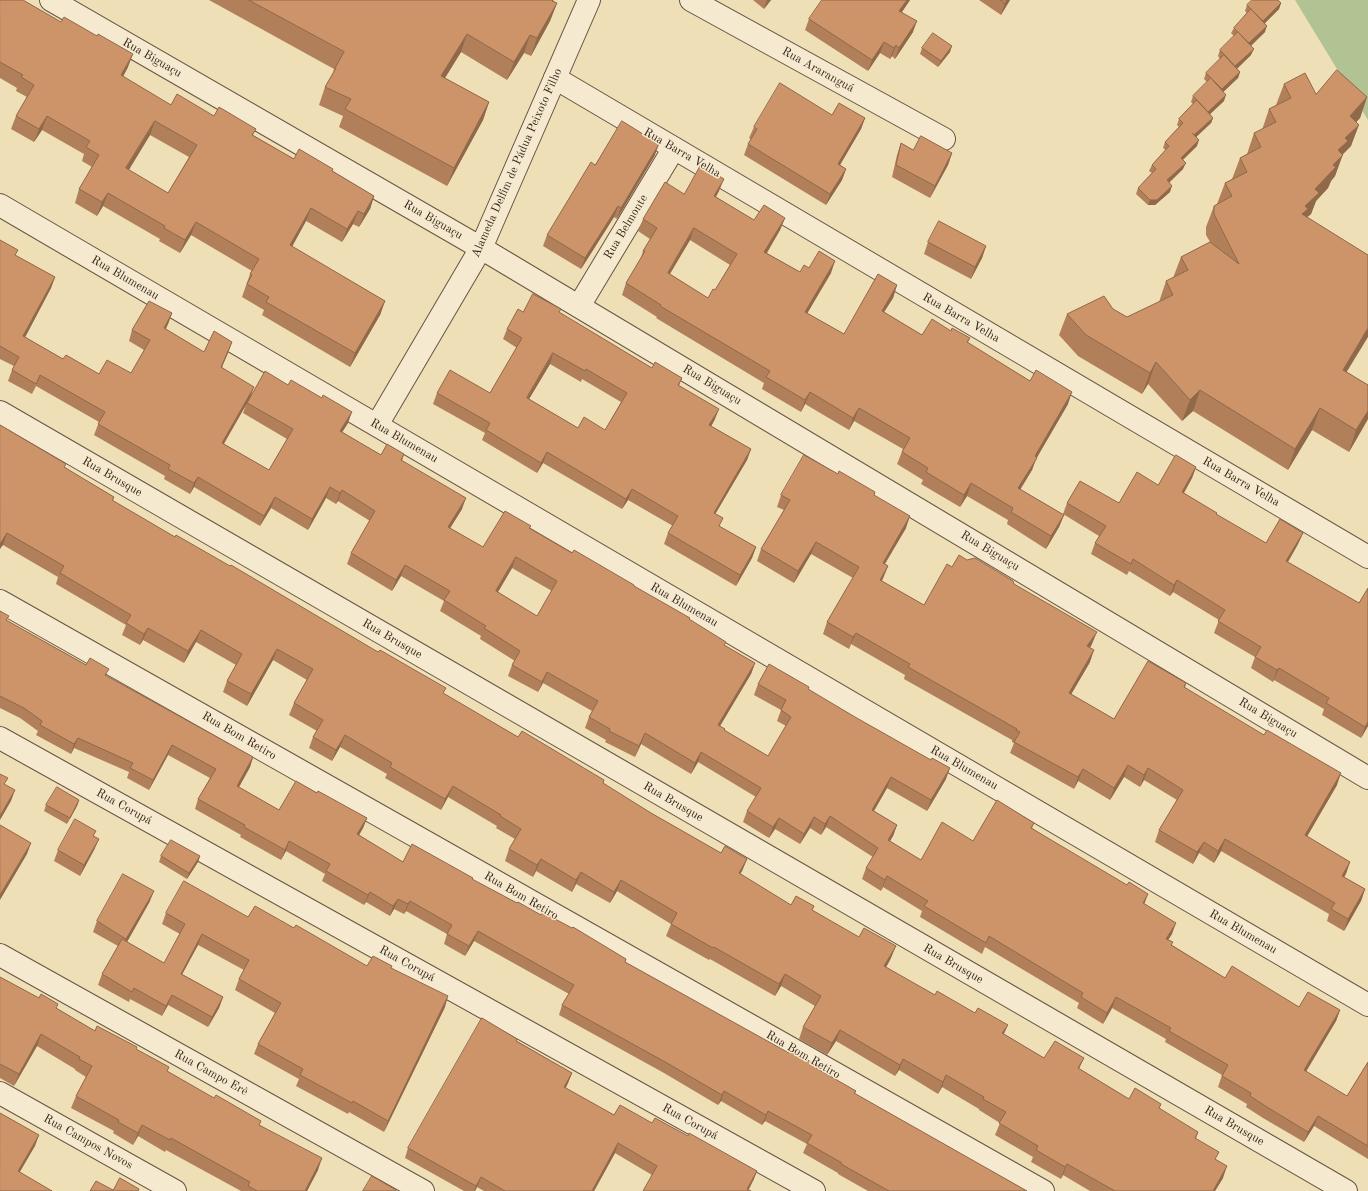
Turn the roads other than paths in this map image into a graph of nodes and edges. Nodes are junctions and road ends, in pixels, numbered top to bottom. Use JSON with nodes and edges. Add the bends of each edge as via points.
{"nodes":[{"id":1,"x":51,"y":0,"type":"edge"},
{"id":2,"x":589,"y":0,"type":"edge"},
{"id":3,"x":691,"y":0,"type":"edge"},
{"id":4,"x":555,"y":78,"type":"junction"},
{"id":5,"x":944,"y":139,"type":"dead end"},
{"id":6,"x":674,"y":148,"type":"junction"},
{"id":7,"x":0,"y":205,"type":"edge"},
{"id":8,"x":481,"y":248,"type":"junction"},
{"id":9,"x":579,"y":306,"type":"junction"},
{"id":10,"x":0,"y":412,"type":"edge"},
{"id":11,"x":377,"y":425,"type":"junction"},
{"id":12,"x":1368,"y":557,"type":"edge"},
{"id":13,"x":0,"y":601,"type":"edge"},
{"id":14,"x":0,"y":738,"type":"edge"},
{"id":15,"x":1368,"y":778,"type":"edge"},
{"id":16,"x":0,"y":955,"type":"edge"},
{"id":17,"x":1368,"y":1005,"type":"edge"},
{"id":18,"x":0,"y":1093,"type":"edge"},
{"id":19,"x":175,"y":1191,"type":"edge"},
{"id":20,"x":422,"y":1191,"type":"edge"},
{"id":21,"x":814,"y":1191,"type":"edge"},
{"id":22,"x":1043,"y":1191,"type":"edge"},
{"id":23,"x":1346,"y":1191,"type":"edge"}],
"edges":[{"from":1,"to":8,"type":"street","name":"Rua Biguaçu"},
{"from":2,"to":4,"type":"street","name":"Alameda Delfim de Pádua Peixoto Filho"},
{"from":3,"to":5,"type":"street","name":"Rua Araranguá"},
{"from":4,"to":6,"type":"street","name":"Rua Barra Velha"},
{"from":4,"to":8,"type":"street","name":"Alameda Delfim de Pádua Peixoto Filho"},
{"from":6,"to":9,"type":"street","name":"Rua Belmonte"},
{"from":6,"to":12,"type":"street","name":"Rua Barra Velha"},
{"from":7,"to":11,"type":"street","name":"Rua Blumenau"},
{"from":8,"to":9,"type":"street","name":"Rua Biguaçu"},
{"from":8,"to":11,"type":"street","name":"Alameda Delfim de Pádua Peixoto Filho"},
{"from":9,"to":15,"type":"street","name":"Rua Biguaçu"},
{"from":10,"to":23,"type":"street","name":"Rua Brusque"},
{"from":11,"to":17,"type":"street","name":"Rua Blumenau"},
{"from":13,"to":22,"type":"street","name":"Rua Bom Retiro"},
{"from":14,"to":21,"type":"street","name":"Rua Corupá"},
{"from":16,"to":20,"type":"street","name":"Rua Campo Erê"},
{"from":18,"to":19,"type":"street","name":"Rua Campos Novos"}]}
